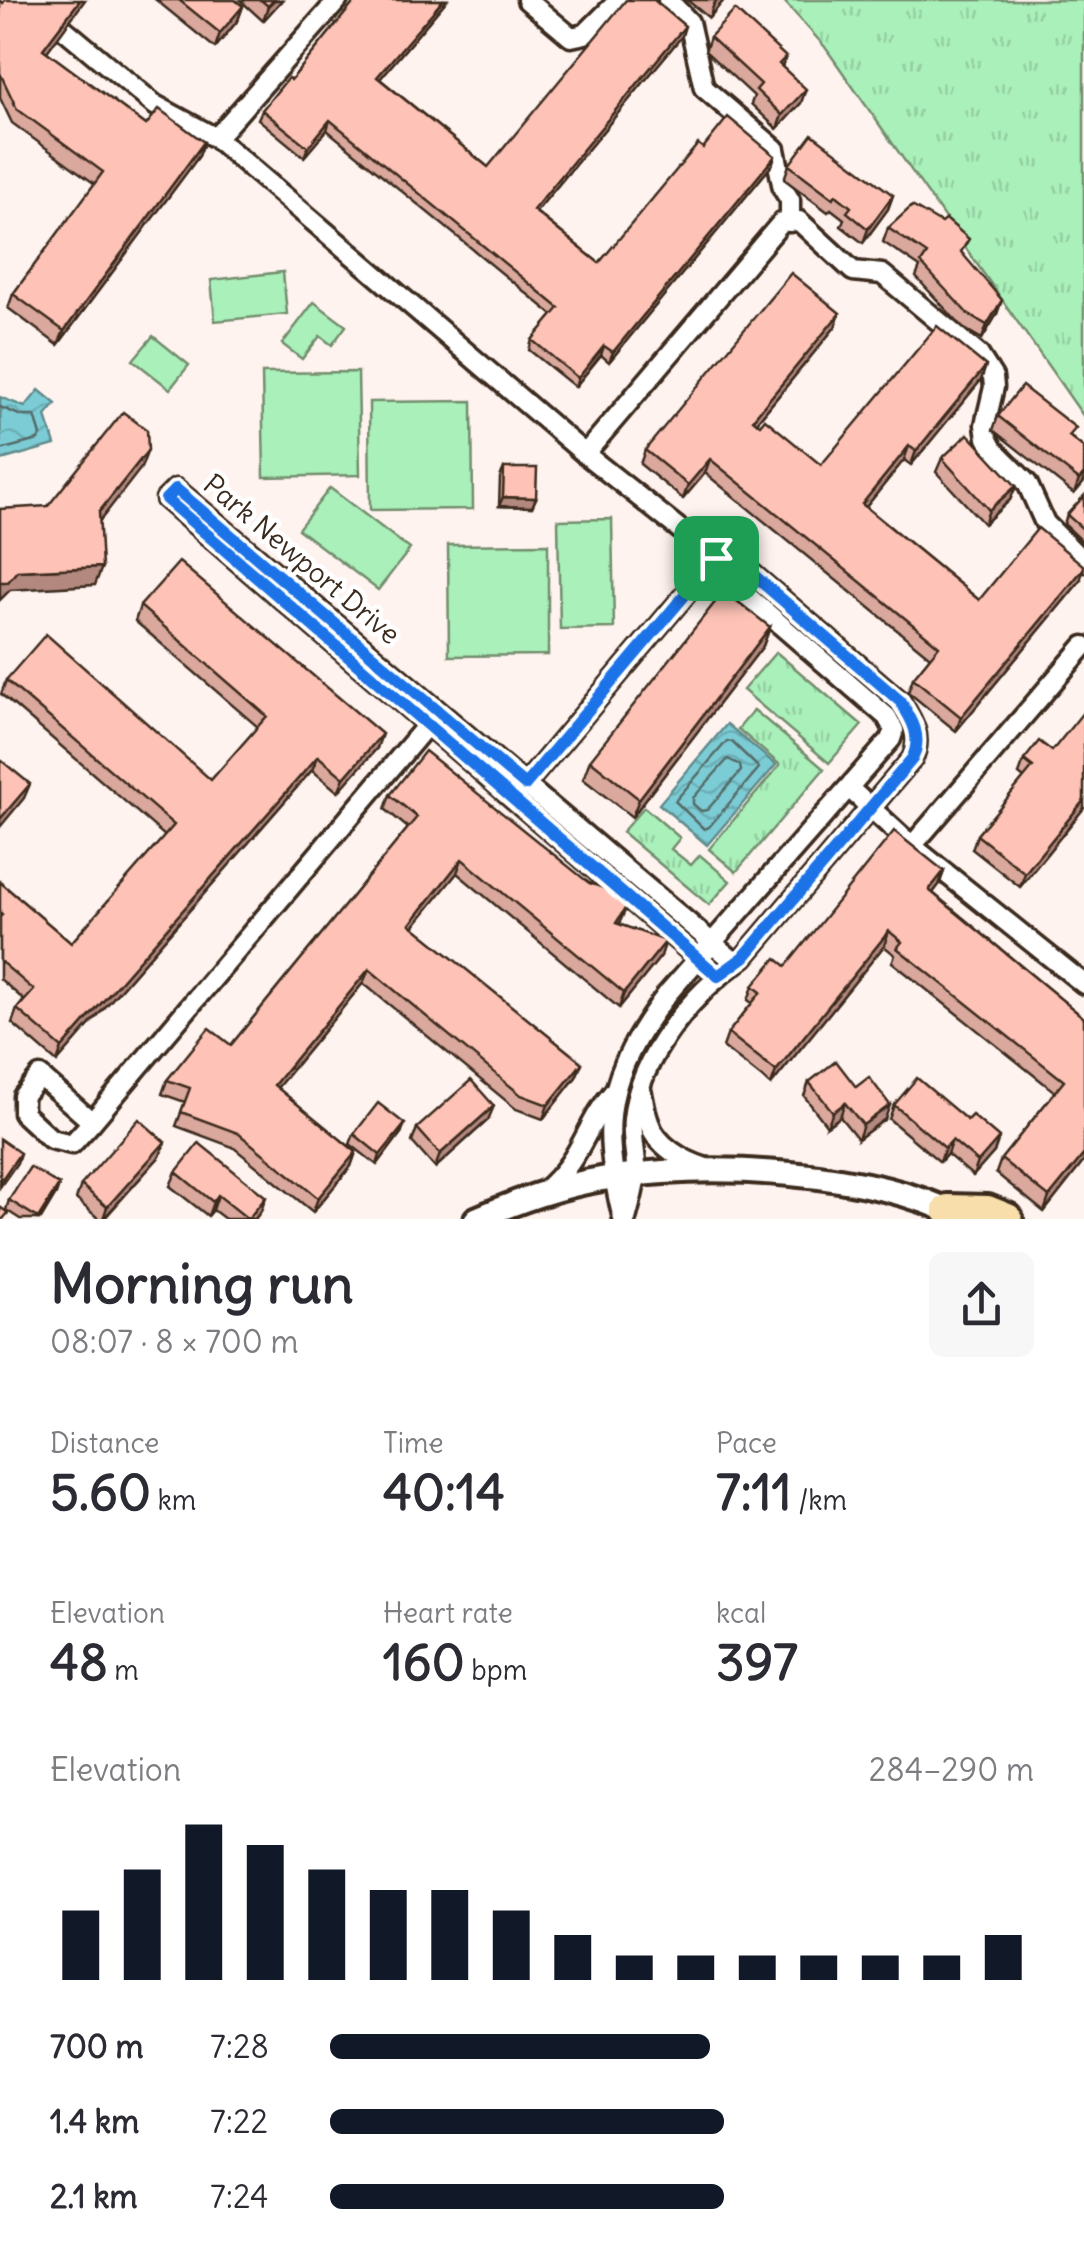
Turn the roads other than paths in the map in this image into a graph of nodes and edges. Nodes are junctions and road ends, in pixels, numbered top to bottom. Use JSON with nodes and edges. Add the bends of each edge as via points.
{"nodes":[{"id":1,"x":338,"y":0,"type":"edge"},
{"id":2,"x":527,"y":0,"type":"edge"},
{"id":3,"x":619,"y":0,"type":"edge"},
{"id":4,"x":668,"y":0,"type":"edge"},
{"id":5,"x":64,"y":28,"type":"edge"},
{"id":6,"x":216,"y":138,"type":"junction"},
{"id":7,"x":790,"y":222,"type":"junction"},
{"id":8,"x":585,"y":454,"type":"junction"},
{"id":9,"x":716,"y":558,"type":"junction"},
{"id":10,"x":1084,"y":562,"type":"edge"},
{"id":11,"x":1084,"y":646,"type":"edge"},
{"id":12,"x":440,"y":710,"type":"junction"},
{"id":13,"x":427,"y":726,"type":"junction"},
{"id":14,"x":916,"y":729,"type":"junction"},
{"id":15,"x":894,"y":730,"type":"junction"},
{"id":16,"x":525,"y":785,"type":"junction"},
{"id":17,"x":849,"y":788,"type":"junction"},
{"id":18,"x":512,"y":800,"type":"junction"},
{"id":19,"x":871,"y":808,"type":"junction"},
{"id":20,"x":912,"y":846,"type":"junction"},
{"id":21,"x":714,"y":942,"type":"junction"},
{"id":22,"x":699,"y":960,"type":"junction"},
{"id":23,"x":736,"y":962,"type":"junction"},
{"id":24,"x":718,"y":976,"type":"junction"},
{"id":25,"x":1084,"y":984,"type":"edge"},
{"id":26,"x":640,"y":1090,"type":"junction"},
{"id":27,"x":614,"y":1091,"type":"junction"},
{"id":28,"x":92,"y":1122,"type":"dead end"},
{"id":29,"x":716,"y":1171,"type":"junction"},
{"id":30,"x":624,"y":1176,"type":"junction"},
{"id":31,"x":538,"y":1196,"type":"junction"},
{"id":32,"x":958,"y":1214,"type":"edge"},
{"id":33,"x":476,"y":1219,"type":"edge"},
{"id":34,"x":625,"y":1219,"type":"edge"},
{"id":35,"x":1007,"y":1219,"type":"edge"}],
"edges":[{"from":1,"to":6,"type":"street"},
{"from":2,"to":3,"type":"street","via":[[571,37],[585,34]]},
{"from":4,"to":7,"type":"street","via":[[689,22],[704,88],[775,150]]},
{"from":5,"to":6,"type":"street","via":[[155,105]]},
{"from":6,"to":8,"type":"street"},
{"from":7,"to":8,"type":"street","via":[[782,222]]},
{"from":7,"to":10,"type":"street","via":[[799,222],[853,271],[882,274],[979,355],[993,376],[987,438],[1027,484],[1045,524]]},
{"from":8,"to":9,"type":"street"},
{"from":9,"to":14,"type":"street","via":[[736,560],[870,674],[900,701]]},
{"from":9,"to":15,"type":"street","via":[[723,575],[886,716]]},
{"from":9,"to":16,"type":"street"},
{"from":11,"to":20,"type":"street"},
{"from":12,"to":13,"type":"street"},
{"from":12,"to":13,"type":"street","name":"Park Newport Drive","via":[[176,489],[166,499]]},
{"from":12,"to":16,"type":"street","name":"Park Newport Drive"},
{"from":13,"to":18,"type":"street","name":"Park Newport Drive"},
{"from":13,"to":28,"type":"street"},
{"from":14,"to":15,"type":"street"},
{"from":14,"to":19,"type":"street","via":[[912,759]]},
{"from":15,"to":17,"type":"street"},
{"from":16,"to":18,"type":"street"},
{"from":16,"to":21,"type":"street","name":"Park Newport Drive"},
{"from":17,"to":19,"type":"street"},
{"from":17,"to":21,"type":"street"},
{"from":18,"to":22,"type":"street","name":"Park Newport Drive"},
{"from":19,"to":20,"type":"street"},
{"from":19,"to":23,"type":"street"},
{"from":20,"to":25,"type":"street"},
{"from":21,"to":22,"type":"street"},
{"from":21,"to":23,"type":"street","name":"Park Newport Drive"},
{"from":22,"to":24,"type":"street","name":"Park Newport Drive"},
{"from":22,"to":27,"type":"street","via":[[637,1034]]},
{"from":23,"to":24,"type":"street"},
{"from":24,"to":26,"type":"street","via":[[666,1038]]},
{"from":26,"to":29,"type":"street","via":[[655,1135],[691,1163]]},
{"from":26,"to":30,"type":"street"},
{"from":27,"to":30,"type":"street","via":[[611,1123]]},
{"from":27,"to":31,"type":"street","via":[[574,1159]]},
{"from":29,"to":30,"type":"street"},
{"from":29,"to":32,"type":"street","via":[[878,1188]]},
{"from":30,"to":31,"type":"street"},
{"from":30,"to":34,"type":"street"},
{"from":31,"to":33,"type":"street"},
{"from":32,"to":35,"type":"main road","via":[[987,1210]]}]}
